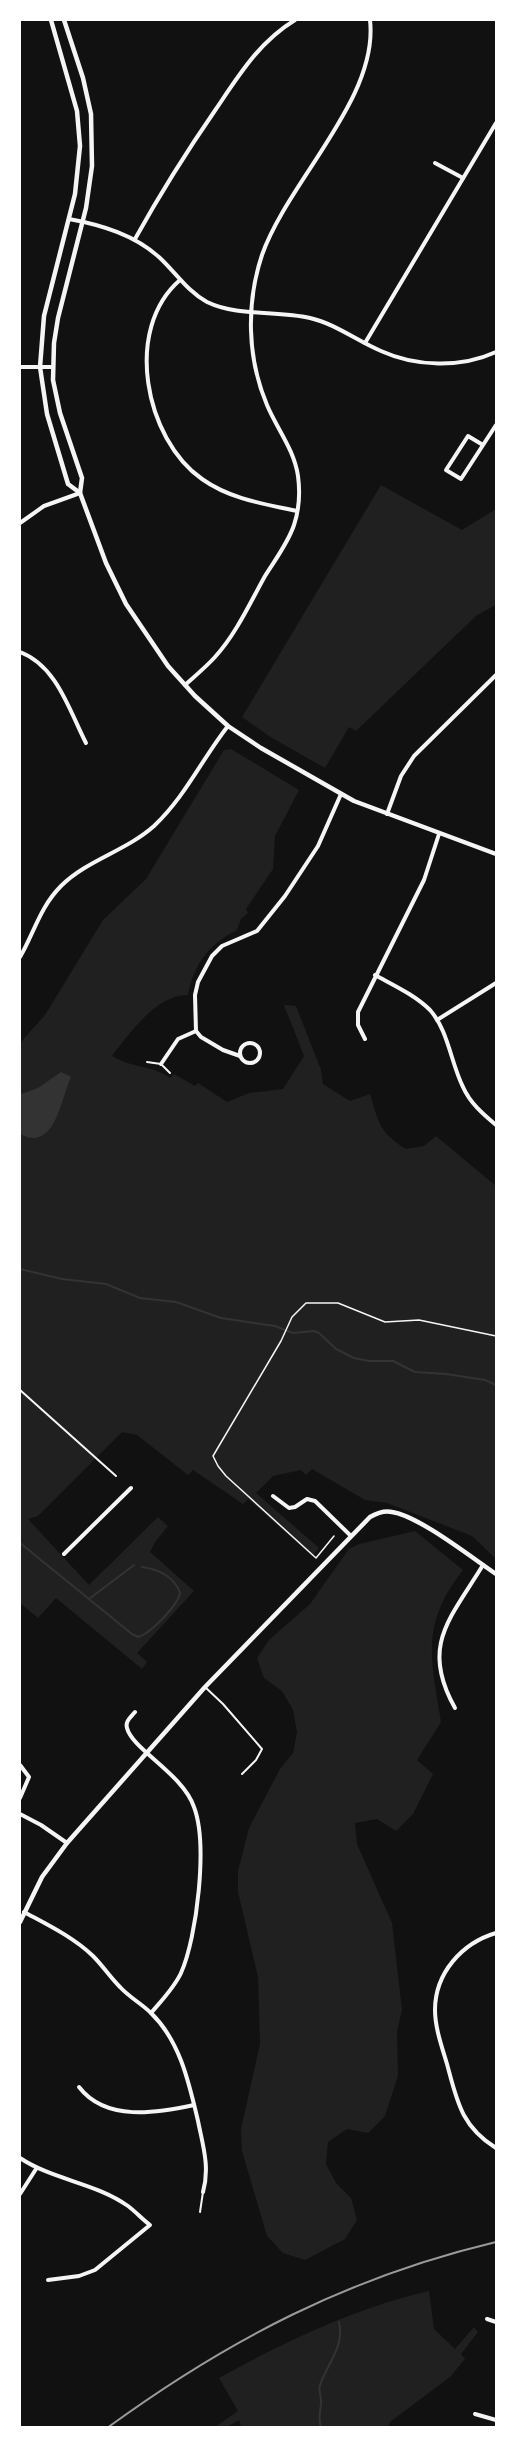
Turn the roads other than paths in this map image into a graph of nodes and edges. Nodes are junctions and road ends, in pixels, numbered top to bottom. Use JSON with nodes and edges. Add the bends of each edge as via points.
{"nodes":[{"id":1,"x":51,"y":20,"type":"edge"},
{"id":2,"x":64,"y":20,"type":"edge"},
{"id":3,"x":295,"y":20,"type":"edge"},
{"id":4,"x":370,"y":20,"type":"edge"},
{"id":5,"x":496,"y":123,"type":"edge"},
{"id":6,"x":435,"y":163,"type":"dead end"},
{"id":7,"x":463,"y":179,"type":"junction"},
{"id":8,"x":69,"y":219,"type":"junction"},
{"id":9,"x":82,"y":221,"type":"junction"},
{"id":10,"x":135,"y":239,"type":"junction"},
{"id":11,"x":180,"y":280,"type":"junction"},
{"id":12,"x":252,"y":311,"type":"junction"},
{"id":13,"x":365,"y":343,"type":"junction"},
{"id":14,"x":496,"y":352,"type":"edge"},
{"id":15,"x":20,"y":367,"type":"edge"},
{"id":16,"x":40,"y":367,"type":"junction"},
{"id":17,"x":53,"y":367,"type":"junction"},
{"id":18,"x":496,"y":425,"type":"edge"},
{"id":19,"x":483,"y":445,"type":"junction"},
{"id":20,"x":80,"y":493,"type":"junction"},
{"id":21,"x":297,"y":511,"type":"junction"},
{"id":22,"x":20,"y":522,"type":"edge"},
{"id":23,"x":20,"y":652,"type":"edge"},
{"id":24,"x":496,"y":675,"type":"edge"},
{"id":25,"x":185,"y":685,"type":"junction"},
{"id":26,"x":228,"y":726,"type":"junction"},
{"id":27,"x":86,"y":743,"type":"dead end"},
{"id":28,"x":341,"y":794,"type":"junction"},
{"id":29,"x":386,"y":815,"type":"junction"},
{"id":30,"x":439,"y":834,"type":"junction"},
{"id":31,"x":496,"y":854,"type":"edge"},
{"id":32,"x":20,"y":957,"type":"edge"},
{"id":33,"x":375,"y":975,"type":"junction"},
{"id":34,"x":496,"y":983,"type":"edge"},
{"id":35,"x":437,"y":1020,"type":"junction"},
{"id":36,"x":196,"y":1031,"type":"junction"},
{"id":37,"x":365,"y":1039,"type":"dead end"},
{"id":38,"x":240,"y":1056,"type":"junction"},
{"id":39,"x":147,"y":1062,"type":"dead end"},
{"id":40,"x":161,"y":1064,"type":"junction"},
{"id":41,"x":170,"y":1073,"type":"dead end"},
{"id":42,"x":496,"y":1125,"type":"edge"},
{"id":43,"x":20,"y":1390,"type":"edge"},
{"id":44,"x":116,"y":1476,"type":"dead end"},
{"id":45,"x":131,"y":1488,"type":"dead end"},
{"id":46,"x":273,"y":1496,"type":"dead end"},
{"id":47,"x":350,"y":1535,"type":"junction"},
{"id":48,"x":64,"y":1554,"type":"dead end"},
{"id":49,"x":483,"y":1565,"type":"junction"},
{"id":50,"x":496,"y":1574,"type":"edge"},
{"id":51,"x":205,"y":1687,"type":"junction"},
{"id":52,"x":455,"y":1708,"type":"dead end"},
{"id":53,"x":135,"y":1712,"type":"dead end"},
{"id":54,"x":148,"y":1752,"type":"junction"},
{"id":55,"x":20,"y":1765,"type":"edge"},
{"id":56,"x":242,"y":1774,"type":"dead end"},
{"id":57,"x":20,"y":1798,"type":"edge"},
{"id":58,"x":20,"y":1814,"type":"edge"},
{"id":59,"x":67,"y":1843,"type":"junction"},
{"id":60,"x":24,"y":1912,"type":"junction"},
{"id":61,"x":20,"y":1922,"type":"edge"},
{"id":62,"x":496,"y":1933,"type":"edge"},
{"id":63,"x":151,"y":2013,"type":"junction"},
{"id":64,"x":79,"y":2087,"type":"dead end"},
{"id":65,"x":194,"y":2105,"type":"junction"},
{"id":66,"x":496,"y":2148,"type":"edge"},
{"id":67,"x":20,"y":2158,"type":"edge"},
{"id":68,"x":36,"y":2169,"type":"junction"},
{"id":69,"x":203,"y":2192,"type":"joint"},
{"id":70,"x":20,"y":2194,"type":"edge"},
{"id":71,"x":200,"y":2212,"type":"dead end"},
{"id":72,"x":48,"y":2280,"type":"dead end"},
{"id":73,"x":487,"y":2319,"type":"dead end"},
{"id":74,"x":496,"y":2322,"type":"edge"},
{"id":75,"x":475,"y":2414,"type":"dead end"},
{"id":76,"x":496,"y":2420,"type":"edge"}],
"edges":[{"from":1,"to":8,"type":"street","via":[[79,126],[79,168]]},
{"from":2,"to":9,"type":"street","via":[[83,78],[93,131],[91,174]]},
{"from":3,"to":10,"type":"street","via":[[273,34],[251,58],[187,152]]},
{"from":4,"to":12,"type":"street","via":[[371,40],[363,75],[269,237],[256,276]]},
{"from":5,"to":7,"type":"street"},
{"from":6,"to":7,"type":"street"},
{"from":7,"to":13,"type":"street"},
{"from":8,"to":9,"type":"street"},
{"from":8,"to":16,"type":"street","via":[[44,316]]},
{"from":9,"to":10,"type":"street"},
{"from":9,"to":17,"type":"street","via":[[58,318]]},
{"from":10,"to":11,"type":"street","via":[[162,259]]},
{"from":11,"to":12,"type":"street","via":[[212,304]]},
{"from":11,"to":21,"type":"street","via":[[162,299],[148,345],[147,368],[155,412],[165,435],[193,472],[214,487],[256,503]]},
{"from":12,"to":13,"type":"street","via":[[313,319]]},
{"from":12,"to":21,"type":"street","via":[[255,369],[267,406],[295,461]]},
{"from":13,"to":14,"type":"street","via":[[400,359],[443,364]]},
{"from":15,"to":16,"type":"street"},
{"from":16,"to":17,"type":"street"},
{"from":16,"to":20,"type":"street","via":[[47,414],[68,484]]},
{"from":17,"to":20,"type":"street","via":[[60,413],[82,478]]},
{"from":18,"to":19,"type":"street"},
{"from":19,"to":19,"type":"street","via":[[468,435],[446,470],[461,479]]},
{"from":20,"to":22,"type":"street","via":[[44,506]]},
{"from":20,"to":25,"type":"street","via":[[126,604],[156,651]]},
{"from":21,"to":25,"type":"street","via":[[288,538],[231,636]]},
{"from":23,"to":27,"type":"street","via":[[40,662],[52,676]]},
{"from":24,"to":29,"type":"street","via":[[414,756],[401,776]]},
{"from":25,"to":26,"type":"street"},
{"from":26,"to":28,"type":"street"},
{"from":26,"to":32,"type":"street","via":[[175,803],[154,825],[60,886],[41,912]]},
{"from":28,"to":29,"type":"street"},
{"from":28,"to":36,"type":"street","via":[[313,854],[271,914],[257,931],[222,946],[212,956],[195,995]]},
{"from":29,"to":30,"type":"street"},
{"from":30,"to":31,"type":"street"},
{"from":30,"to":33,"type":"street","via":[[424,880]]},
{"from":33,"to":35,"type":"street","via":[[416,999]]},
{"from":33,"to":37,"type":"street","via":[[358,1012],[358,1025]]},
{"from":34,"to":35,"type":"street"},
{"from":35,"to":42,"type":"street","via":[[463,1087]]},
{"from":36,"to":38,"type":"street","via":[[223,1050]]},
{"from":36,"to":40,"type":"street","via":[[178,1039]]},
{"from":38,"to":38,"type":"street","via":[[240,1048],[247,1043],[260,1050],[253,1063]]},
{"from":39,"to":40,"type":"lane"},
{"from":40,"to":41,"type":"lane"},
{"from":43,"to":44,"type":"lane"},
{"from":45,"to":48,"type":"street"},
{"from":46,"to":47,"type":"street","via":[[288,1508],[307,1499],[315,1501]]},
{"from":47,"to":49,"type":"street","via":[[375,1514],[393,1512],[406,1516]]},
{"from":47,"to":51,"type":"street"},
{"from":49,"to":50,"type":"street"},
{"from":49,"to":52,"type":"street","via":[[449,1619],[440,1646],[441,1678]]},
{"from":51,"to":54,"type":"street"},
{"from":51,"to":56,"type":"lane","via":[[262,1749]]},
{"from":53,"to":54,"type":"street","via":[[127,1720],[127,1728]]},
{"from":54,"to":59,"type":"street"},
{"from":54,"to":63,"type":"street","via":[[180,1781],[191,1798],[200,1835],[199,1886],[187,1959],[173,1988]]},
{"from":55,"to":57,"type":"street","via":[[29,1776]]},
{"from":58,"to":59,"type":"street"},
{"from":59,"to":60,"type":"street","via":[[42,1877]]},
{"from":60,"to":61,"type":"street"},
{"from":60,"to":63,"type":"street","via":[[75,1941],[121,1989]]},
{"from":62,"to":66,"type":"street","via":[[458,1954],[436,1992],[435,2011],[457,2103],[476,2133]]},
{"from":63,"to":65,"type":"street","via":[[176,2049]]},
{"from":64,"to":65,"type":"street","via":[[97,2102],[125,2111],[162,2112]]},
{"from":65,"to":69,"type":"street","via":[[207,2161]]},
{"from":67,"to":68,"type":"street"},
{"from":68,"to":70,"type":"street"},
{"from":68,"to":72,"type":"street","via":[[106,2195],[128,2206],[150,2225],[95,2270]]},
{"from":69,"to":71,"type":"lane"},
{"from":73,"to":74,"type":"street"},
{"from":75,"to":76,"type":"street"}]}
